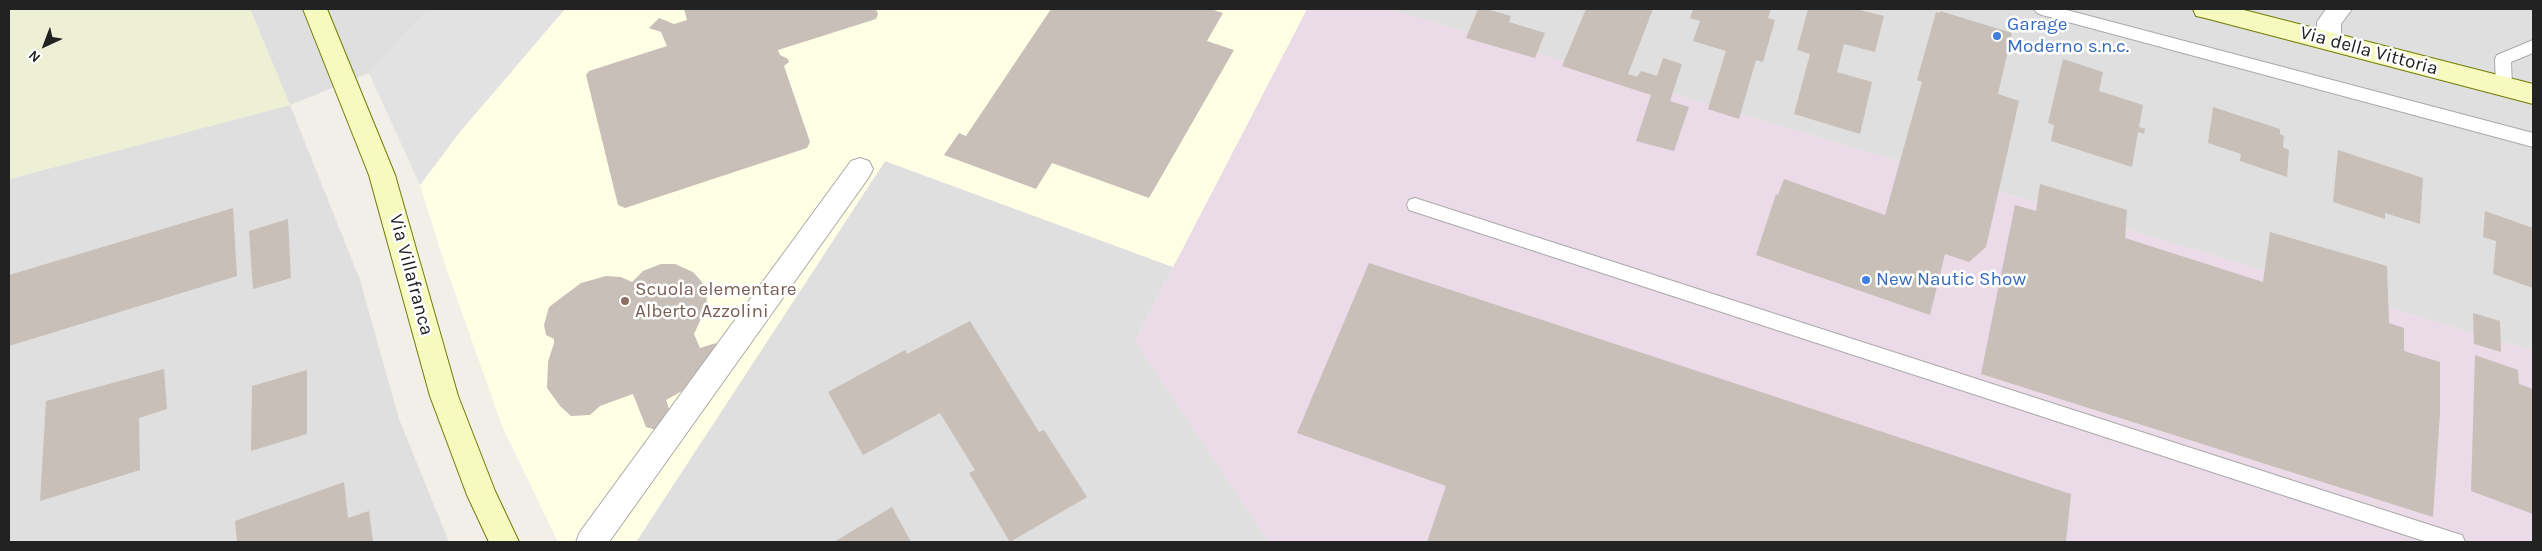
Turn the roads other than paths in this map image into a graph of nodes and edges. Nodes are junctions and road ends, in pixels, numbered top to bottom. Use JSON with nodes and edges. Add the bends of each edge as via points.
{"nodes":[{"id":1,"x":315,"y":9,"type":"edge"},
{"id":2,"x":2042,"y":9,"type":"edge"},
{"id":3,"x":2205,"y":9,"type":"edge"},
{"id":4,"x":2340,"y":9,"type":"edge"},
{"id":5,"x":2329,"y":40,"type":"junction"},
{"id":6,"x":2533,"y":46,"type":"edge"},
{"id":7,"x":2504,"y":87,"type":"junction"},
{"id":8,"x":2533,"y":94,"type":"edge"},
{"id":9,"x":2533,"y":140,"type":"edge"},
{"id":10,"x":860,"y":169,"type":"dead end"},
{"id":11,"x":1415,"y":205,"type":"dead end"},
{"id":12,"x":504,"y":542,"type":"edge"},
{"id":13,"x":591,"y":542,"type":"edge"},
{"id":14,"x":2455,"y":542,"type":"edge"}],
"edges":[{"from":1,"to":12,"type":"street","name":"Via Villafranca","via":[[382,175],[444,396]]},
{"from":2,"to":9,"type":"lane"},
{"from":3,"to":5,"type":"street","name":"Via della Vittoria"},
{"from":4,"to":5,"type":"street","via":[[2329,22]]},
{"from":5,"to":7,"type":"street","name":"Via della Vittoria"},
{"from":6,"to":7,"type":"lane","via":[[2503,59]]},
{"from":7,"to":8,"type":"street","name":"Via della Vittoria"},
{"from":10,"to":13,"type":"street"},
{"from":11,"to":14,"type":"lane"}]}
